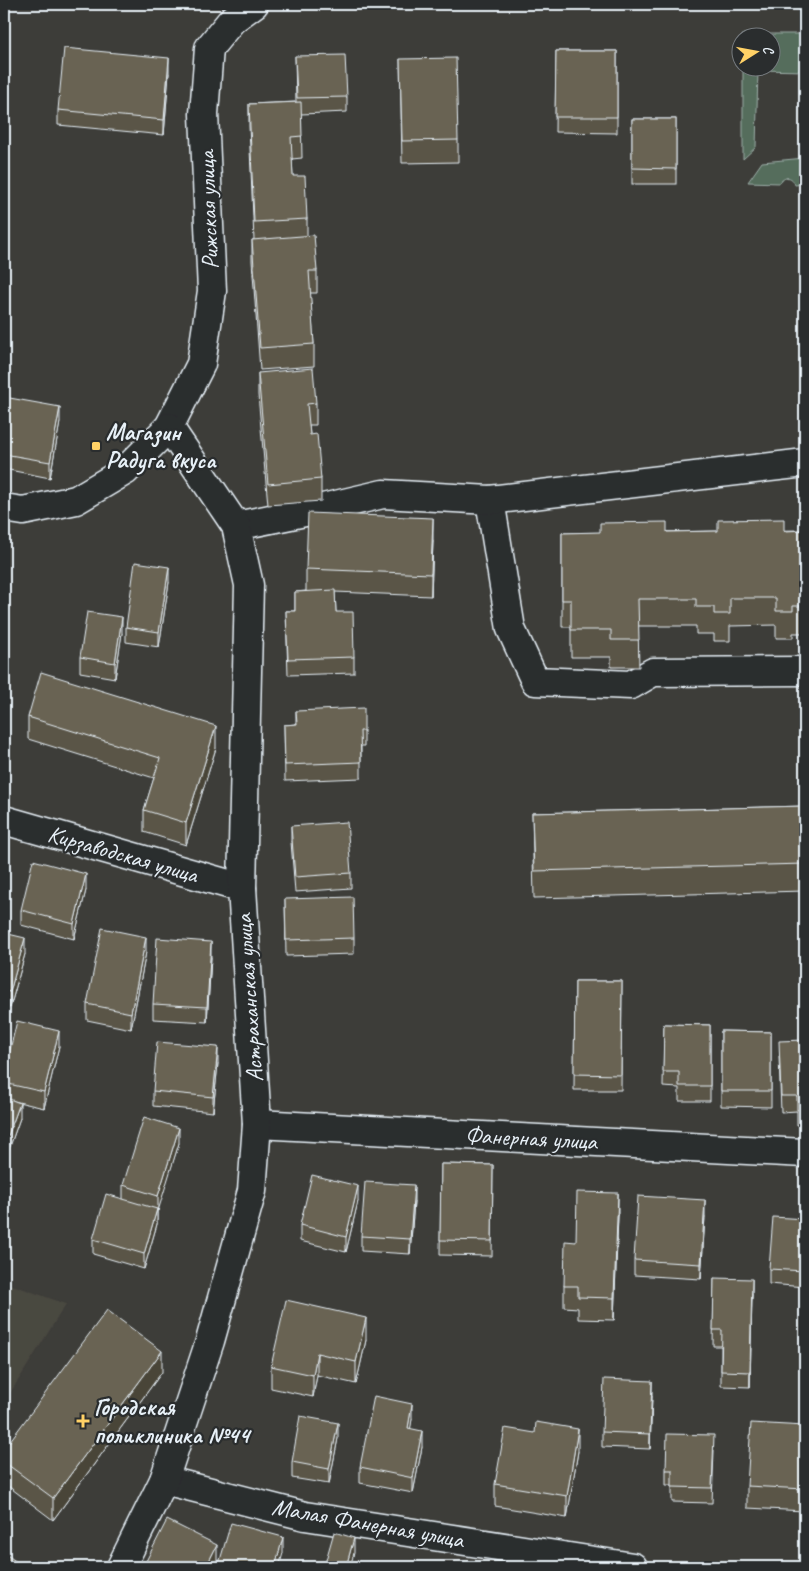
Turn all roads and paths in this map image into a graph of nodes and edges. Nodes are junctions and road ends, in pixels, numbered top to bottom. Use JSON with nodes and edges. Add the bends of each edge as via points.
{"nodes":[{"id":1,"x":254,"y":4,"type":"edge"},
{"id":2,"x":227,"y":12,"type":"edge"},
{"id":3,"x":169,"y":427,"type":"junction"},
{"id":4,"x":805,"y":463,"type":"edge"},
{"id":5,"x":490,"y":500,"type":"junction"},
{"id":6,"x":4,"y":508,"type":"edge"},
{"id":7,"x":236,"y":526,"type":"junction"},
{"id":8,"x":805,"y":670,"type":"edge"},
{"id":9,"x":4,"y":820,"type":"edge"},
{"id":10,"x":242,"y":888,"type":"junction"},
{"id":11,"x":257,"y":1124,"type":"junction"},
{"id":12,"x":805,"y":1153,"type":"edge"},
{"id":13,"x":164,"y":1480,"type":"junction"},
{"id":14,"x":121,"y":1567,"type":"edge"},
{"id":15,"x":633,"y":1567,"type":"edge"}],
"edges":[{"from":1,"to":2,"type":"street","name":"Рижская улица"},
{"from":2,"to":3,"type":"street","name":"Рижская улица","via":[[209,48],[204,114],[212,291],[201,364]]},
{"from":3,"to":6,"type":"street","name":"Рижская улица","via":[[125,471],[76,500],[23,511]]},
{"from":3,"to":7,"type":"street","name":"Астраханская улица"},
{"from":4,"to":5,"type":"street"},
{"from":5,"to":7,"type":"street","via":[[383,494]]},
{"from":5,"to":8,"type":"street","via":[[511,629],[535,681],[631,685],[654,672]]},
{"from":7,"to":10,"type":"street","name":"Астраханская улица","via":[[249,585]]},
{"from":9,"to":10,"type":"street","name":"Кирзаводская улица"},
{"from":10,"to":11,"type":"street","name":"Астраханская улица"},
{"from":11,"to":12,"type":"street","name":"Фанерная улица"},
{"from":11,"to":13,"type":"street","name":"Астраханская улица","via":[[252,1191],[210,1341]]},
{"from":13,"to":14,"type":"street","name":"Астраханская улица"},
{"from":13,"to":15,"type":"street","name":"Малая Фанерная улица","via":[[304,1516]]}]}
